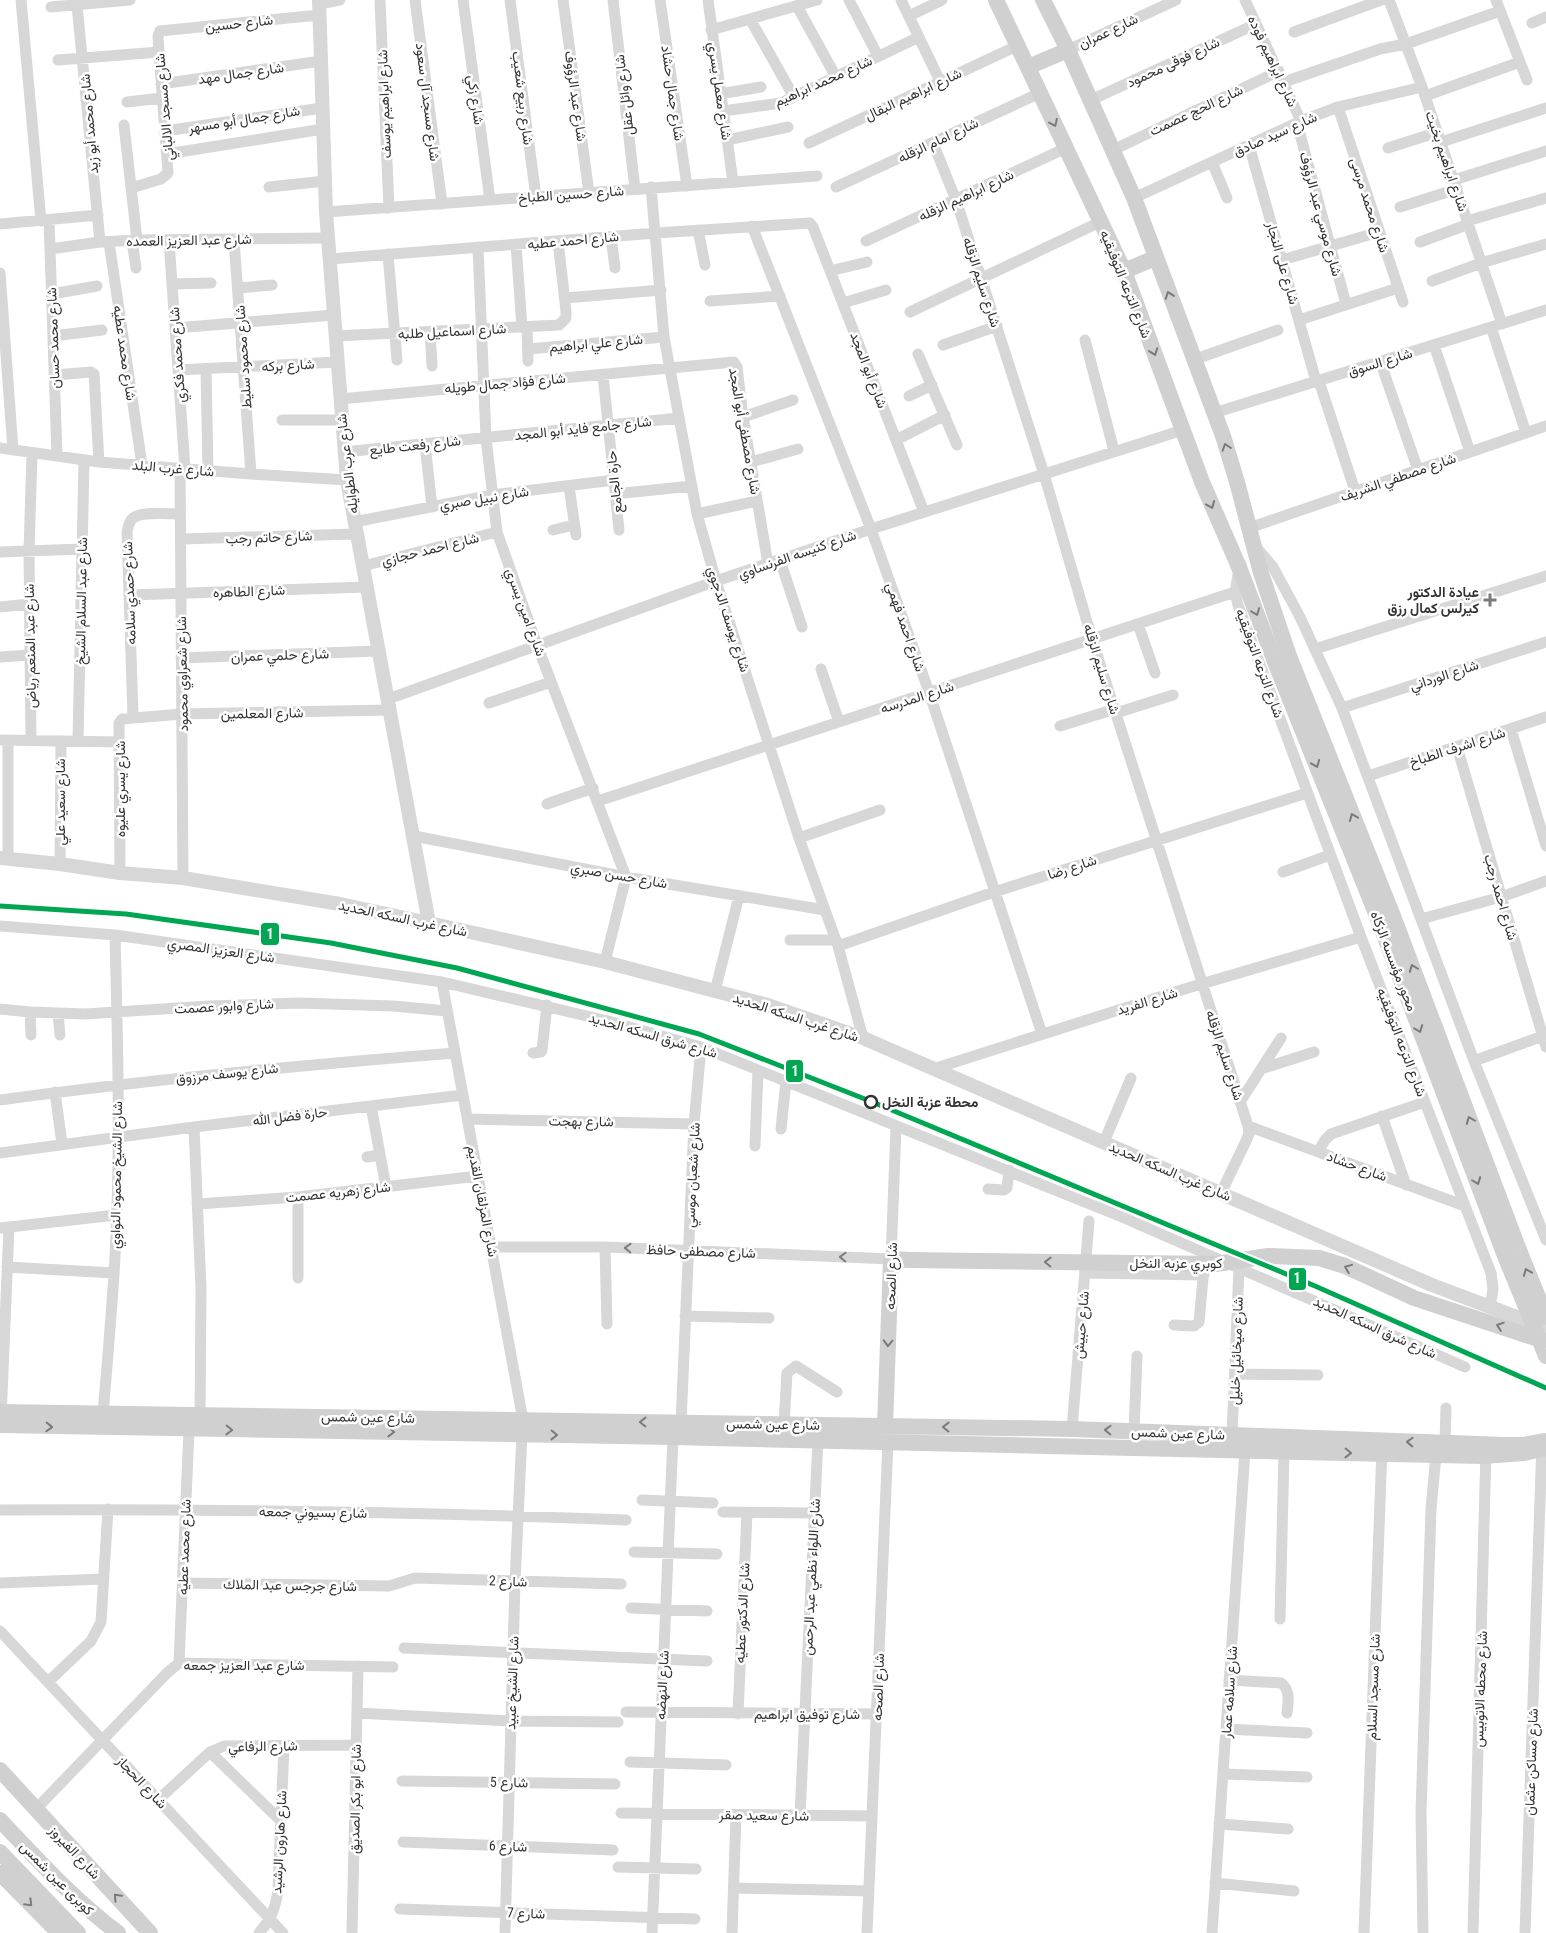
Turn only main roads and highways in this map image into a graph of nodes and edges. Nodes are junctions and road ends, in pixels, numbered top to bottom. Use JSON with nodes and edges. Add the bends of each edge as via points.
{"nodes":[{"id":1,"x":996,"y":0,"type":"edge"},
{"id":2,"x":1043,"y":0,"type":"edge"},
{"id":3,"x":1068,"y":50,"type":"junction"},
{"id":4,"x":1028,"y":67,"type":"junction"},
{"id":5,"x":1155,"y":258,"type":"junction"},
{"id":6,"x":1124,"y":271,"type":"junction"},
{"id":7,"x":1239,"y":567,"type":"joint"},
{"id":8,"x":891,"y":1259,"type":"joint"},
{"id":9,"x":910,"y":1260,"type":"joint"},
{"id":10,"x":1546,"y":1317,"type":"edge"},
{"id":11,"x":1546,"y":1342,"type":"edge"},
{"id":12,"x":1546,"y":1356,"type":"edge"},
{"id":13,"x":1,"y":1419,"type":"edge"},
{"id":14,"x":196,"y":1425,"type":"junction"},
{"id":15,"x":677,"y":1430,"type":"junction"},
{"id":16,"x":887,"y":1434,"type":"junction"},
{"id":17,"x":1545,"y":1443,"type":"edge"},
{"id":18,"x":1440,"y":1449,"type":"junction"},
{"id":19,"x":1524,"y":1453,"type":"junction"},
{"id":20,"x":1546,"y":1460,"type":"edge"},
{"id":21,"x":0,"y":1770,"type":"edge"},
{"id":22,"x":0,"y":1820,"type":"edge"},
{"id":23,"x":0,"y":1852,"type":"edge"},
{"id":24,"x":0,"y":1873,"type":"edge"},
{"id":25,"x":59,"y":1933,"type":"edge"},
{"id":26,"x":78,"y":1933,"type":"edge"},
{"id":27,"x":118,"y":1933,"type":"edge"},
{"id":28,"x":150,"y":1933,"type":"edge"}],
"edges":[{"from":1,"to":4,"type":"main road","name":"شارع الترعه التوفيقيه"},
{"from":2,"to":3,"type":"main road"},
{"from":3,"to":4,"type":"main road"},
{"from":3,"to":5,"type":"main road","via":[[1134,198]]},
{"from":4,"to":6,"type":"main road","name":"شارع الترعه التوفيقيه","one_way":true},
{"from":5,"to":6,"type":"main road"},
{"from":10,"to":5,"type":"main road","name":"محور مؤسسه الزكاه","one_way":true,"via":[[1393,916],[1289,656],[1230,459]]},
{"from":6,"to":7,"type":"main road","name":"شارع الترعه التوفيقيه","one_way":true,"via":[[1212,508]]},
{"from":7,"to":12,"type":"main road","name":"محور مؤسسه الزكاه","one_way":true,"bridge":true,"via":[[1379,920],[1504,1256]]},
{"from":8,"to":9,"type":"main road","name":"شارع مصطفى حافظ"},
{"from":8,"to":16,"type":"main road","name":"شارع الصحه","one_way":true},
{"from":11,"to":9,"type":"main road","name":"كوبري عزبه النخل","one_way":true,"bridge":true,"via":[[1414,1298],[1345,1266],[1318,1258],[1268,1256],[1216,1264]]},
{"from":13,"to":14,"type":"main road","name":"شارع عين شمس","one_way":true},
{"from":13,"to":14,"type":"main road","name":"شارع عين شمس","via":[[103,1414]]},
{"from":14,"to":15,"type":"main road","name":"شارع عين شمس"},
{"from":15,"to":16,"type":"main road","name":"شارع عين شمس","via":[[784,1425]]},
{"from":15,"to":16,"type":"main road","name":"شارع عين شمس","via":[[818,1440]]},
{"from":16,"to":18,"type":"main road","name":"شارع عين شمس","one_way":true,"bridge":true,"via":[[1245,1451]]},
{"from":18,"to":16,"type":"main road","name":"شارع عين شمس","one_way":true,"via":[[1382,1440],[1072,1429]]},
{"from":17,"to":18,"type":"main road","name":"شارع عين شمس"},
{"from":17,"to":19,"type":"main road","bridge":true},
{"from":18,"to":19,"type":"main road","bridge":true,"via":[[1483,1456]]},
{"from":19,"to":20,"type":"main road"},
{"from":28,"to":21,"type":"main road","name":"شارع الفيروز","one_way":true},
{"from":22,"to":27,"type":"main road","name":"كوبرى عين شمس","via":[[66,1890]]},
{"from":23,"to":26,"type":"main road","name":"كوبرى عين شمس"},
{"from":24,"to":25,"type":"main road","one_way":true}]}
